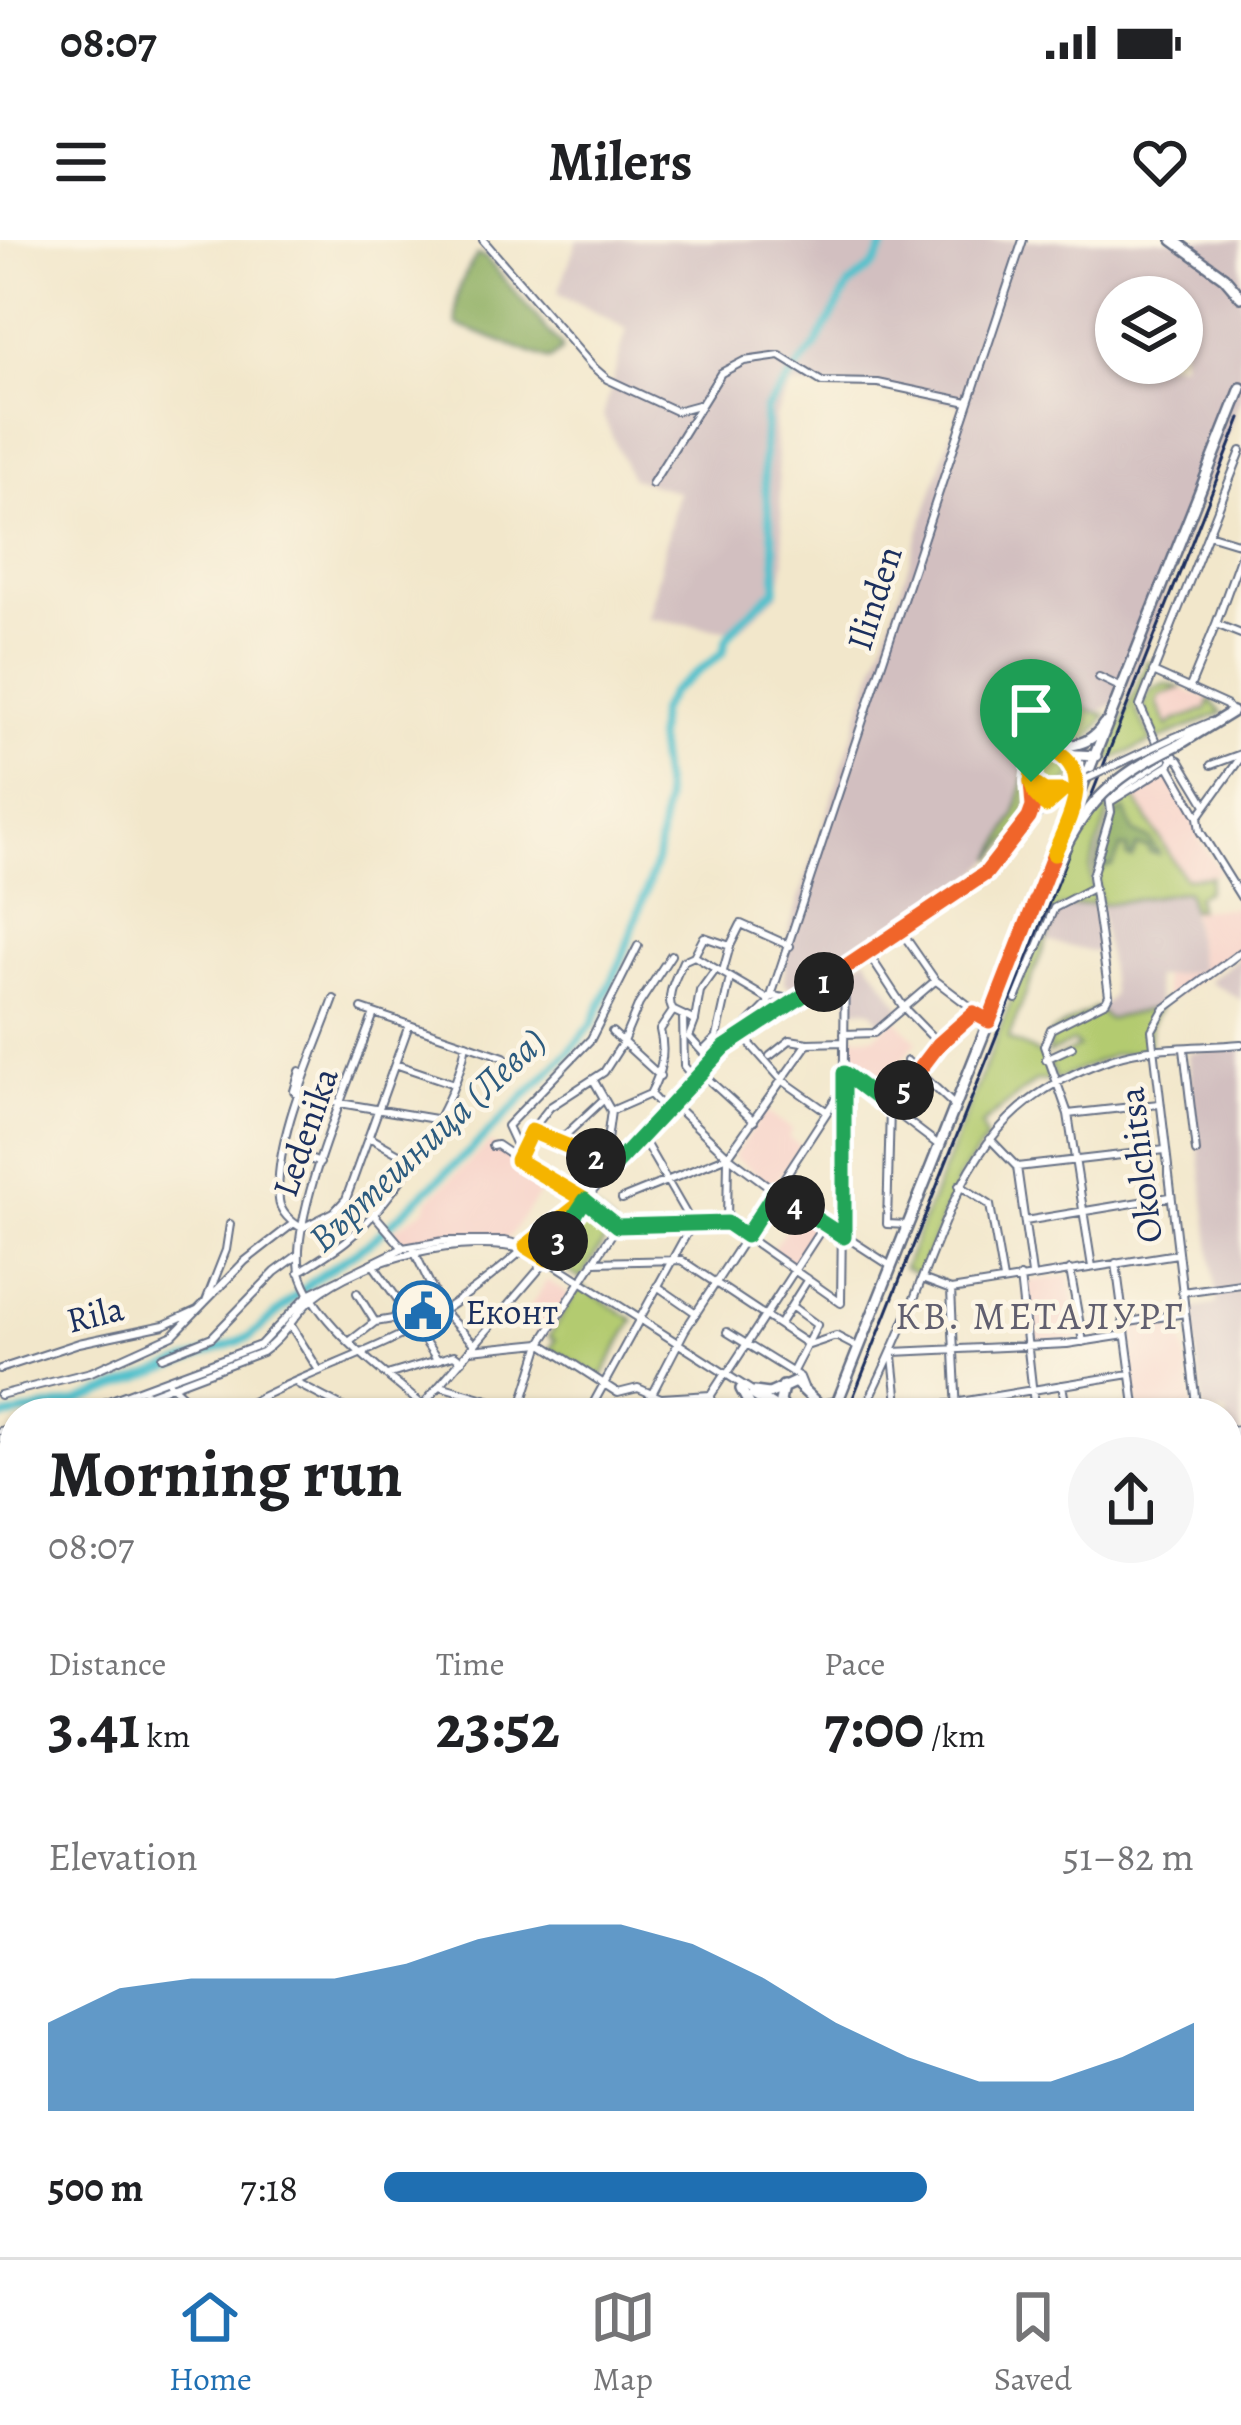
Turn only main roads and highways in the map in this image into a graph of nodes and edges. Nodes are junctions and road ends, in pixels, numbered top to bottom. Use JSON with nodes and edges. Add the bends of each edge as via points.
{"nodes":[{"id":1,"x":1173,"y":240,"type":"edge"},
{"id":2,"x":1241,"y":297,"type":"edge"},
{"id":3,"x":1241,"y":388,"type":"edge"},
{"id":4,"x":1237,"y":709,"type":"edge"},
{"id":5,"x":1113,"y":710,"type":"junction"},
{"id":6,"x":1057,"y":752,"type":"junction"},
{"id":7,"x":1096,"y":756,"type":"junction"},
{"id":8,"x":1031,"y":782,"type":"junction"},
{"id":9,"x":1065,"y":789,"type":"road end"},
{"id":10,"x":1046,"y":806,"type":"road end"},
{"id":11,"x":1069,"y":819,"type":"junction"},
{"id":12,"x":1022,"y":831,"type":"road end"},
{"id":13,"x":990,"y":1021,"type":"junction"},
{"id":14,"x":783,"y":1386,"type":"junction"},
{"id":15,"x":804,"y":1387,"type":"junction"},
{"id":16,"x":741,"y":1388,"type":"road end"},
{"id":17,"x":747,"y":1398,"type":"edge"},
{"id":18,"x":756,"y":1398,"type":"edge"},
{"id":19,"x":781,"y":1398,"type":"edge"},
{"id":20,"x":810,"y":1398,"type":"edge"},
{"id":21,"x":814,"y":1398,"type":"edge"},
{"id":22,"x":838,"y":1398,"type":"edge"}],
"edges":[{"from":1,"to":2,"type":"main road"},
{"from":3,"to":5,"type":"main road"},
{"from":4,"to":13,"type":"main road","bridge":true,"via":[[1126,771],[1089,805]]},
{"from":5,"to":6,"type":"main road","via":[[1091,739]]},
{"from":5,"to":7,"type":"main road"},
{"from":6,"to":7,"type":"main road"},
{"from":6,"to":8,"type":"main road","via":[[1033,761]]},
{"from":6,"to":11,"type":"main road","via":[[1076,780]]},
{"from":7,"to":11,"type":"main road"},
{"from":8,"to":9,"type":"main road"},
{"from":8,"to":10,"type":"main road"},
{"from":8,"to":12,"type":"main road","via":[[1033,807]]},
{"from":11,"to":13,"type":"main road"},
{"from":13,"to":22,"type":"main road"},
{"from":14,"to":15,"type":"main road"},
{"from":14,"to":18,"type":"main road"},
{"from":14,"to":19,"type":"main road"},
{"from":15,"to":20,"type":"main road"},
{"from":15,"to":21,"type":"main road"},
{"from":16,"to":17,"type":"main road"}]}
